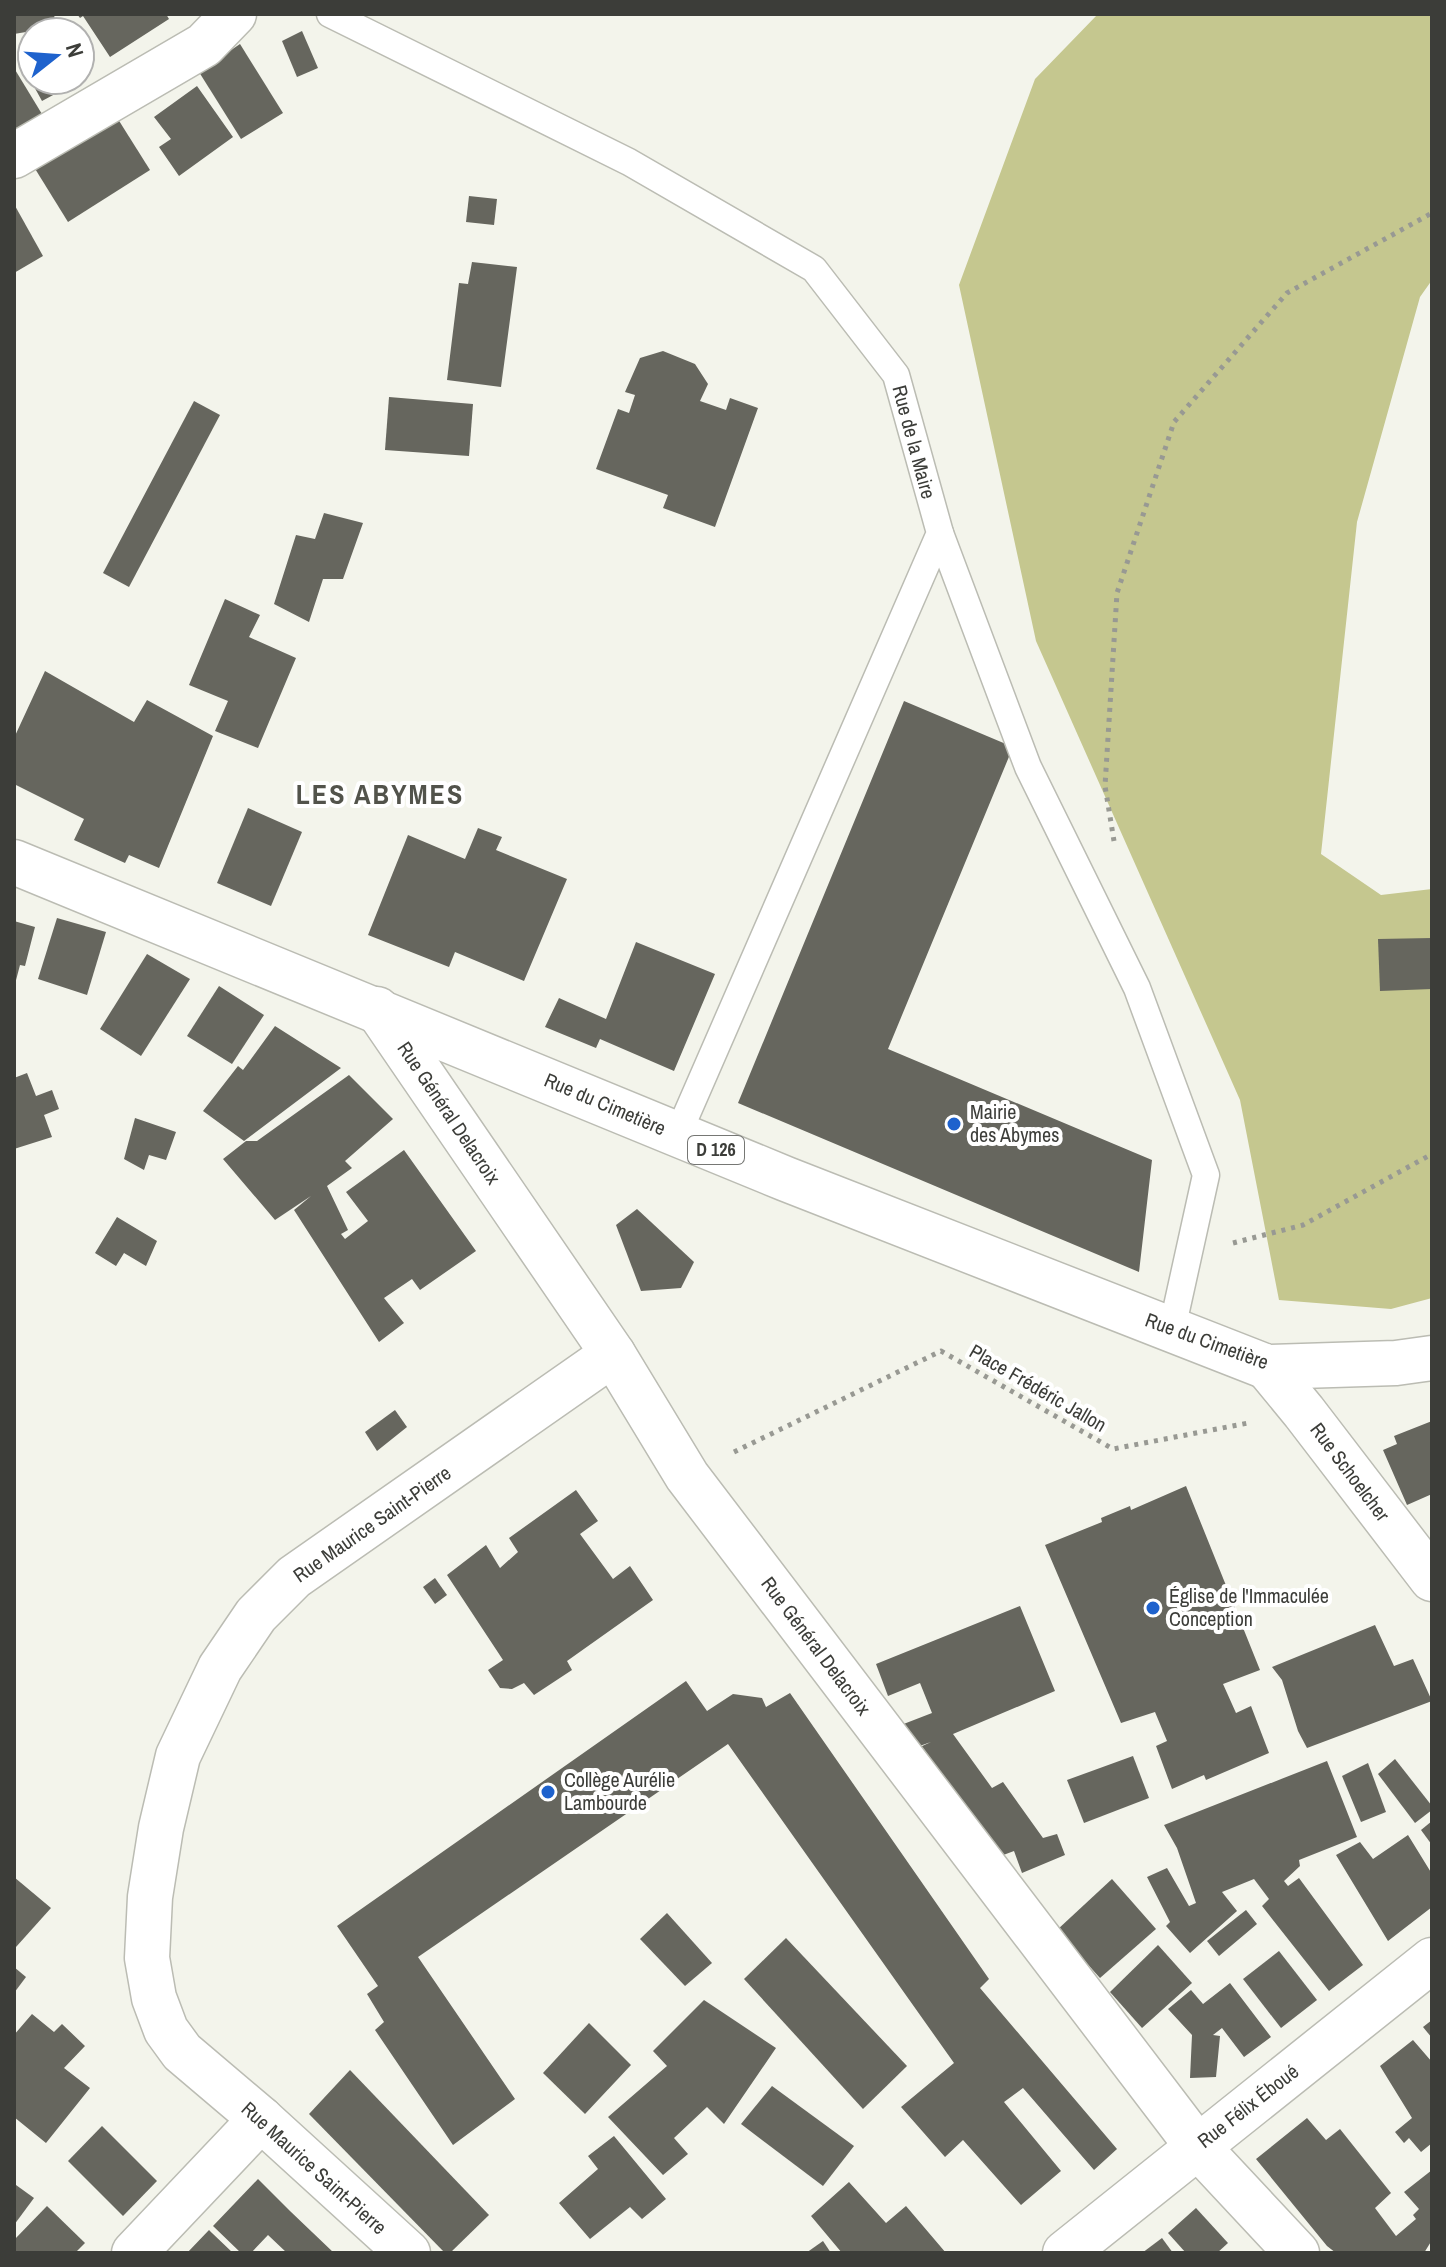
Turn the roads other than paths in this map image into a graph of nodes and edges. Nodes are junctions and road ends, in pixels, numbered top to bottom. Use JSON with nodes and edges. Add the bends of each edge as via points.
{"nodes":[{"id":1,"x":234,"y":14,"type":"edge"},
{"id":2,"x":331,"y":14,"type":"edge"},
{"id":3,"x":14,"y":156,"type":"edge"},
{"id":4,"x":940,"y":533,"type":"junction"},
{"id":5,"x":14,"y":862,"type":"edge"},
{"id":6,"x":377,"y":1009,"type":"junction"},
{"id":7,"x":678,"y":1134,"type":"junction"},
{"id":8,"x":1172,"y":1329,"type":"junction"},
{"id":9,"x":613,"y":1354,"type":"junction"},
{"id":10,"x":1432,"y":1358,"type":"edge"},
{"id":11,"x":1267,"y":1367,"type":"junction"},
{"id":12,"x":1432,"y":1579,"type":"edge"},
{"id":13,"x":1432,"y":1960,"type":"edge"},
{"id":14,"x":261,"y":2119,"type":"junction"},
{"id":15,"x":1197,"y":2146,"type":"junction"},
{"id":16,"x":134,"y":2253,"type":"edge"},
{"id":17,"x":408,"y":2253,"type":"edge"},
{"id":18,"x":1065,"y":2253,"type":"edge"},
{"id":19,"x":1297,"y":2253,"type":"edge"}],
"edges":[{"from":1,"to":3,"type":"street","via":[[204,45]]},
{"from":2,"to":4,"type":"lane","name":"Rue de la Maire","via":[[629,162],[814,269],[896,375]]},
{"from":4,"to":7,"type":"lane"},
{"from":4,"to":8,"type":"lane","name":"Rue de la Maire","via":[[1028,767],[1137,988],[1206,1175]]},
{"from":5,"to":6,"type":"street","name":"Rue du Cimetière","number":"D 126"},
{"from":6,"to":7,"type":"street","name":"Rue du Cimetière","number":"D 126"},
{"from":6,"to":9,"type":"street","name":"Rue Général Delacroix"},
{"from":7,"to":8,"type":"street","name":"Rue du Cimetière","number":"D 126"},
{"from":8,"to":11,"type":"street","name":"Rue du Cimetière","number":"D 126"},
{"from":9,"to":14,"type":"street","name":"Rue Maurice Saint-Pierre","via":[[294,1577],[256,1615],[220,1668],[178,1756],[150,1897],[147,1958],[154,1998],[166,2030],[182,2052]]},
{"from":9,"to":15,"type":"street","name":"Rue Général Delacroix","via":[[687,1476]]},
{"from":10,"to":11,"type":"street","name":"Rue du Cimetière","number":"D 126"},
{"from":11,"to":12,"type":"street","name":"Rue Schoelcher"},
{"from":13,"to":15,"type":"street","name":"Rue Félix Éboué"},
{"from":14,"to":16,"type":"street"},
{"from":14,"to":17,"type":"street","name":"Rue Maurice Saint-Pierre"},
{"from":15,"to":18,"type":"street","name":"Rue Félix Éboué"},
{"from":15,"to":19,"type":"street","name":"Rue Général Delacroix"}]}
